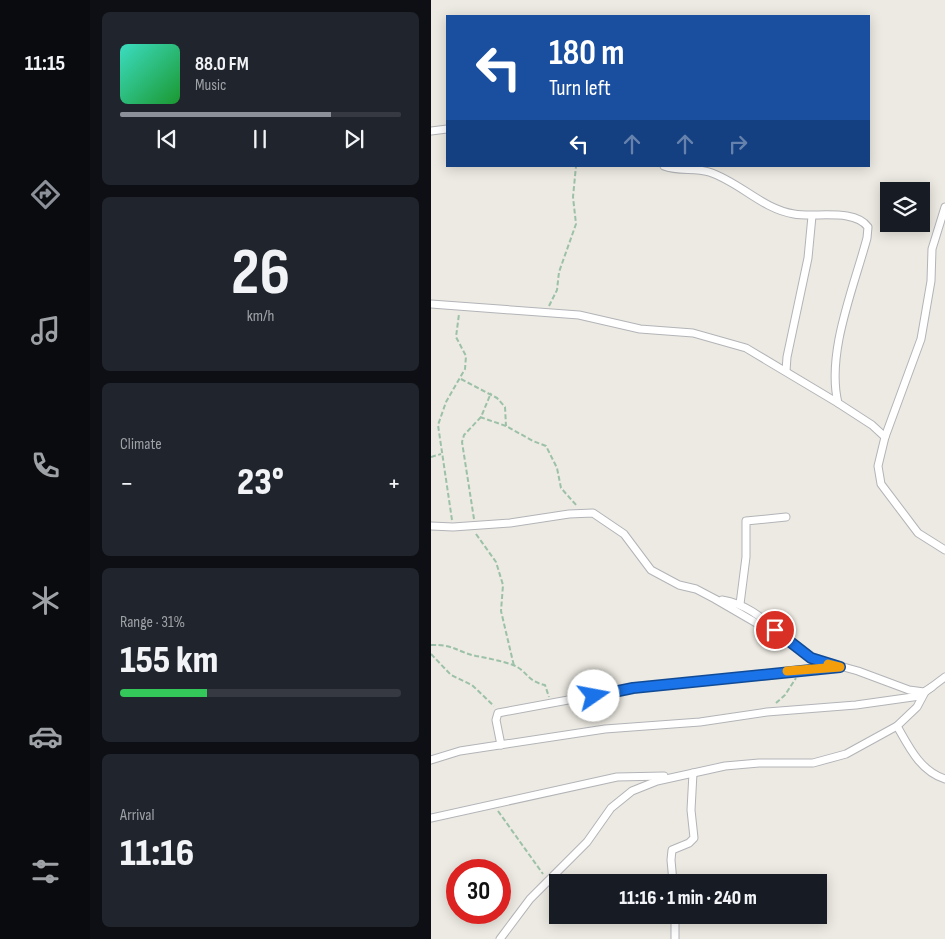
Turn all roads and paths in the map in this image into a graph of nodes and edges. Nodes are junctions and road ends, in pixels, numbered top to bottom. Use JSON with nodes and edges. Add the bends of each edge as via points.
{"nodes":[{"id":1,"x":446,"y":129,"type":"edge"},
{"id":2,"x":431,"y":132,"type":"edge"},
{"id":3,"x":576,"y":167,"type":"edge"},
{"id":4,"x":668,"y":167,"type":"edge"},
{"id":5,"x":945,"y":207,"type":"edge"},
{"id":6,"x":812,"y":216,"type":"junction"},
{"id":7,"x":431,"y":304,"type":"edge"},
{"id":8,"x":458,"y":306,"type":"junction"},
{"id":9,"x":546,"y":313,"type":"junction"},
{"id":10,"x":786,"y":371,"type":"junction"},
{"id":11,"x":461,"y":379,"type":"junction"},
{"id":12,"x":491,"y":393,"type":"junction"},
{"id":13,"x":838,"y":403,"type":"junction"},
{"id":14,"x":480,"y":417,"type":"junction"},
{"id":15,"x":506,"y":426,"type":"junction"},
{"id":16,"x":885,"y":437,"type":"junction"},
{"id":17,"x":441,"y":454,"type":"junction"},
{"id":18,"x":431,"y":457,"type":"edge"},
{"id":19,"x":585,"y":512,"type":"junction"},
{"id":20,"x":786,"y":517,"type":"dead end"},
{"id":21,"x":431,"y":526,"type":"edge"},
{"id":22,"x":472,"y":526,"type":"junction"},
{"id":23,"x":453,"y":527,"type":"junction"},
{"id":24,"x":945,"y":550,"type":"edge"},
{"id":25,"x":715,"y":599,"type":"junction"},
{"id":26,"x":740,"y":604,"type":"junction"},
{"id":27,"x":782,"y":638,"type":"junction"},
{"id":28,"x":431,"y":645,"type":"edge"},
{"id":29,"x":431,"y":654,"type":"edge"},
{"id":30,"x":514,"y":666,"type":"junction"},
{"id":31,"x":840,"y":667,"type":"junction"},
{"id":32,"x":801,"y":669,"type":"junction"},
{"id":33,"x":945,"y":678,"type":"edge"},
{"id":34,"x":933,"y":687,"type":"junction"},
{"id":35,"x":925,"y":692,"type":"junction"},
{"id":36,"x":555,"y":704,"type":"junction"},
{"id":37,"x":767,"y":712,"type":"junction"},
{"id":38,"x":499,"y":713,"type":"junction"},
{"id":39,"x":897,"y":726,"type":"junction"},
{"id":40,"x":501,"y":745,"type":"junction"},
{"id":41,"x":431,"y":760,"type":"edge"},
{"id":42,"x":693,"y":773,"type":"junction"},
{"id":43,"x":675,"y":777,"type":"junction"},
{"id":44,"x":945,"y":779,"type":"edge"},
{"id":45,"x":491,"y":804,"type":"junction"},
{"id":46,"x":431,"y":818,"type":"edge"},
{"id":47,"x":672,"y":874,"type":"edge"},
{"id":48,"x":548,"y":880,"type":"junction"},
{"id":49,"x":675,"y":924,"type":"edge"},
{"id":50,"x":500,"y":939,"type":"edge"},
{"id":51,"x":675,"y":939,"type":"edge"}],
"edges":[{"from":1,"to":2,"type":"street"},
{"from":3,"to":9,"type":"path","via":[[575,231],[559,272],[557,290]]},
{"from":4,"to":6,"type":"street","via":[[708,171],[776,209]]},
{"from":5,"to":16,"type":"street","via":[[933,249],[921,339]]},
{"from":6,"to":10,"type":"street","via":[[808,258]]},
{"from":6,"to":13,"type":"street","via":[[851,218],[868,227],[842,329],[834,380]]},
{"from":7,"to":8,"type":"street"},
{"from":8,"to":9,"type":"street"},
{"from":8,"to":11,"type":"path","via":[[456,337],[466,356]]},
{"from":9,"to":10,"type":"street","via":[[579,315],[640,329],[693,332],[746,348]]},
{"from":10,"to":13,"type":"street"},
{"from":11,"to":12,"type":"path"},
{"from":11,"to":17,"type":"path","via":[[439,420]]},
{"from":12,"to":14,"type":"path"},
{"from":12,"to":15,"type":"path","via":[[504,405]]},
{"from":13,"to":16,"type":"street"},
{"from":14,"to":15,"type":"path"},
{"from":14,"to":22,"type":"path","via":[[462,442],[473,506]]},
{"from":15,"to":19,"type":"path","via":[[546,446],[564,493]]},
{"from":16,"to":24,"type":"street","via":[[878,466],[881,484],[918,533]]},
{"from":17,"to":18,"type":"path"},
{"from":17,"to":23,"type":"path"},
{"from":19,"to":22,"type":"street"},
{"from":19,"to":25,"type":"street","via":[[593,513],[624,534],[651,570]]},
{"from":20,"to":26,"type":"street","via":[[746,521],[746,557]]},
{"from":21,"to":23,"type":"street"},
{"from":22,"to":23,"type":"street"},
{"from":22,"to":30,"type":"path","via":[[496,562],[503,585],[501,611]]},
{"from":25,"to":26,"type":"street"},
{"from":25,"to":27,"type":"street"},
{"from":26,"to":27,"type":"street","via":[[768,623]]},
{"from":27,"to":31,"type":"street","via":[[811,658]]},
{"from":28,"to":30,"type":"path","via":[[450,645],[469,654]]},
{"from":29,"to":38,"type":"path","via":[[451,675],[472,685]]},
{"from":30,"to":36,"type":"path","via":[[529,680],[545,685]]},
{"from":31,"to":32,"type":"street"},
{"from":31,"to":34,"type":"street","via":[[909,690],[924,692]]},
{"from":32,"to":36,"type":"street","via":[[633,688]]},
{"from":32,"to":37,"type":"path","via":[[785,695]]},
{"from":33,"to":34,"type":"street"},
{"from":34,"to":35,"type":"street"},
{"from":35,"to":37,"type":"street","via":[[920,696]]},
{"from":35,"to":39,"type":"street","via":[[917,707]]},
{"from":36,"to":38,"type":"street"},
{"from":37,"to":40,"type":"street","via":[[700,722],[605,729]]},
{"from":38,"to":40,"type":"street","via":[[496,720]]},
{"from":39,"to":42,"type":"street","via":[[846,754],[822,761],[741,764]]},
{"from":39,"to":44,"type":"street","via":[[914,755],[935,776]]},
{"from":40,"to":41,"type":"street","via":[[460,751]]},
{"from":42,"to":43,"type":"street"},
{"from":42,"to":47,"type":"street","via":[[691,810],[694,838],[672,850]]},
{"from":43,"to":45,"type":"street","via":[[617,777]]},
{"from":43,"to":48,"type":"street","via":[[641,786],[620,800],[577,853]]},
{"from":45,"to":46,"type":"street"},
{"from":45,"to":48,"type":"path"},
{"from":48,"to":50,"type":"street"},
{"from":49,"to":51,"type":"street"}]}
